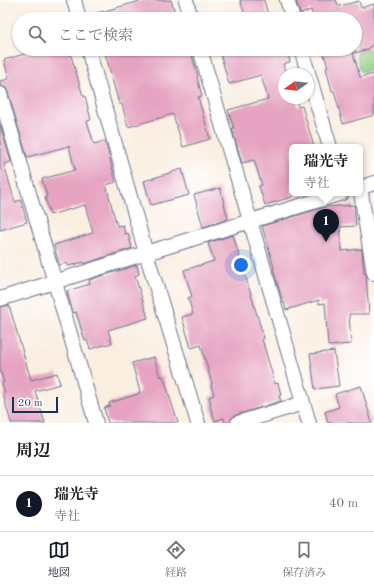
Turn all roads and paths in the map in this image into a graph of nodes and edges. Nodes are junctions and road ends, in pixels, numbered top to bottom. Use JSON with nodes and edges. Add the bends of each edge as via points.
{"nodes":[{"id":1,"x":74,"y":0,"type":"edge"},
{"id":2,"x":186,"y":0,"type":"edge"},
{"id":3,"x":287,"y":0,"type":"edge"},
{"id":4,"x":77,"y":12,"type":"edge"},
{"id":5,"x":189,"y":12,"type":"edge"},
{"id":6,"x":291,"y":12,"type":"edge"},
{"id":7,"x":90,"y":56,"type":"edge"},
{"id":8,"x":202,"y":56,"type":"edge"},
{"id":9,"x":303,"y":56,"type":"edge"},
{"id":10,"x":0,"y":94,"type":"edge"},
{"id":11,"x":329,"y":144,"type":"edge"},
{"id":12,"x":374,"y":183,"type":"edge"},
{"id":13,"x":363,"y":186,"type":"edge"},
{"id":14,"x":332,"y":196,"type":"edge"},
{"id":15,"x":362,"y":196,"type":"edge"},
{"id":16,"x":250,"y":221,"type":"junction"},
{"id":17,"x":372,"y":247,"type":"edge"},
{"id":18,"x":146,"y":253,"type":"junction"},
{"id":19,"x":374,"y":273,"type":"edge"},
{"id":20,"x":54,"y":282,"type":"junction"},
{"id":21,"x":0,"y":299,"type":"edge"},
{"id":22,"x":303,"y":403,"type":"junction"},
{"id":23,"x":96,"y":423,"type":"edge"},
{"id":24,"x":198,"y":423,"type":"edge"},
{"id":25,"x":238,"y":423,"type":"edge"},
{"id":26,"x":308,"y":423,"type":"edge"}],
"edges":[{"from":1,"to":4,"type":"street"},
{"from":2,"to":5,"type":"street"},
{"from":3,"to":6,"type":"street"},
{"from":7,"to":18,"type":"street"},
{"from":8,"to":16,"type":"street"},
{"from":9,"to":11,"type":"street"},
{"from":10,"to":20,"type":"street"},
{"from":12,"to":13,"type":"street"},
{"from":14,"to":16,"type":"street"},
{"from":15,"to":17,"type":"street"},
{"from":16,"to":18,"type":"street"},
{"from":16,"to":22,"type":"street"},
{"from":17,"to":19,"type":"street"},
{"from":18,"to":20,"type":"street"},
{"from":18,"to":24,"type":"street"},
{"from":20,"to":21,"type":"street"},
{"from":20,"to":23,"type":"street"},
{"from":22,"to":25,"type":"street"},
{"from":22,"to":26,"type":"street"}]}
